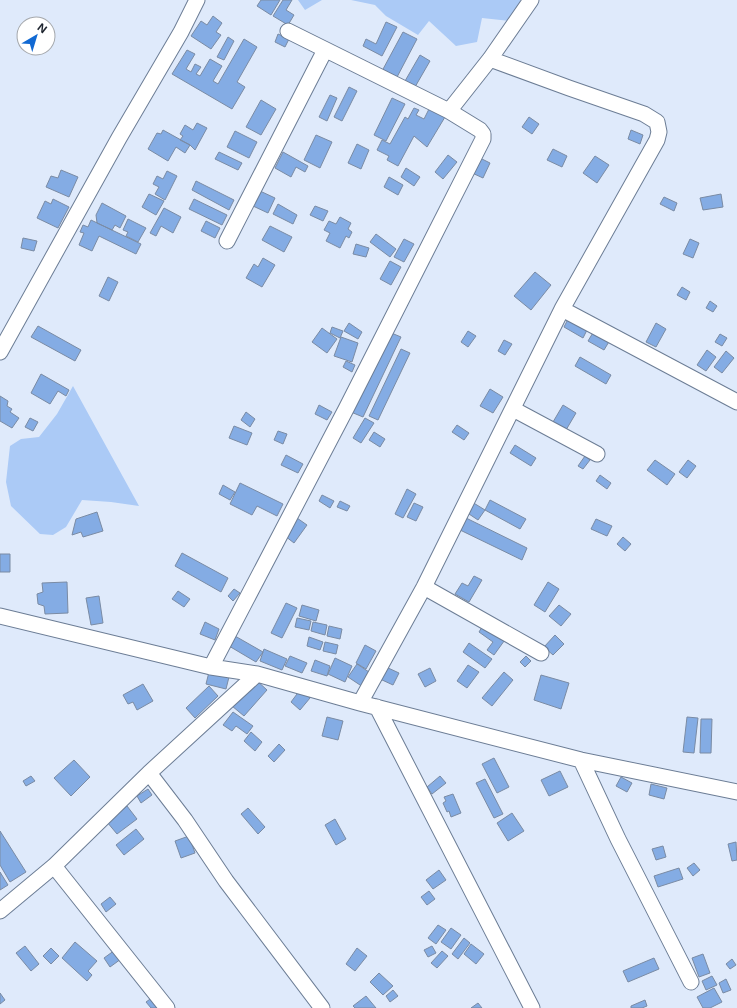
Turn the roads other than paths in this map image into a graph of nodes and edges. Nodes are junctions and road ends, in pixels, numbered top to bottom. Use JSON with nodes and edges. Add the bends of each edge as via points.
{"nodes":[{"id":1,"x":197,"y":0,"type":"edge"},
{"id":2,"x":531,"y":0,"type":"edge"},
{"id":3,"x":288,"y":31,"type":"dead end"},
{"id":4,"x":325,"y":50,"type":"junction"},
{"id":5,"x":490,"y":59,"type":"junction"},
{"id":6,"x":449,"y":111,"type":"junction"},
{"id":7,"x":227,"y":242,"type":"dead end"},
{"id":8,"x":562,"y":309,"type":"junction"},
{"id":9,"x":0,"y":352,"type":"edge"},
{"id":10,"x":737,"y":402,"type":"edge"},
{"id":11,"x":513,"y":409,"type":"junction"},
{"id":12,"x":597,"y":454,"type":"dead end"},
{"id":13,"x":424,"y":588,"type":"junction"},
{"id":14,"x":0,"y":616,"type":"edge"},
{"id":15,"x":541,"y":653,"type":"dead end"},
{"id":16,"x":211,"y":667,"type":"junction"},
{"id":17,"x":257,"y":674,"type":"junction"},
{"id":18,"x":360,"y":703,"type":"junction"},
{"id":19,"x":377,"y":707,"type":"junction"},
{"id":20,"x":581,"y":760,"type":"junction"},
{"id":21,"x":149,"y":773,"type":"junction"},
{"id":22,"x":737,"y":792,"type":"edge"},
{"id":23,"x":54,"y":866,"type":"junction"},
{"id":24,"x":0,"y":911,"type":"edge"},
{"id":25,"x":691,"y":982,"type":"dead end"},
{"id":26,"x":167,"y":1008,"type":"edge"},
{"id":27,"x":322,"y":1008,"type":"edge"},
{"id":28,"x":532,"y":1008,"type":"edge"}],
"edges":[{"from":1,"to":9,"type":"street"},
{"from":2,"to":5,"type":"street"},
{"from":3,"to":4,"type":"street"},
{"from":4,"to":6,"type":"street"},
{"from":4,"to":7,"type":"street"},
{"from":5,"to":6,"type":"street"},
{"from":5,"to":8,"type":"street","via":[[644,114],[657,122],[657,140]]},
{"from":6,"to":16,"type":"street","via":[[480,130],[483,134],[481,144]]},
{"from":8,"to":10,"type":"street"},
{"from":8,"to":11,"type":"street"},
{"from":11,"to":12,"type":"street"},
{"from":11,"to":13,"type":"street"},
{"from":13,"to":15,"type":"street"},
{"from":13,"to":18,"type":"street"},
{"from":14,"to":16,"type":"street"},
{"from":16,"to":17,"type":"street"},
{"from":17,"to":18,"type":"street"},
{"from":17,"to":21,"type":"street"},
{"from":18,"to":19,"type":"street"},
{"from":19,"to":20,"type":"street"},
{"from":19,"to":28,"type":"street"},
{"from":20,"to":22,"type":"street"},
{"from":20,"to":25,"type":"street"},
{"from":21,"to":23,"type":"street"},
{"from":21,"to":27,"type":"street","via":[[185,820],[226,881]]},
{"from":23,"to":24,"type":"street"},
{"from":23,"to":26,"type":"street"}]}
